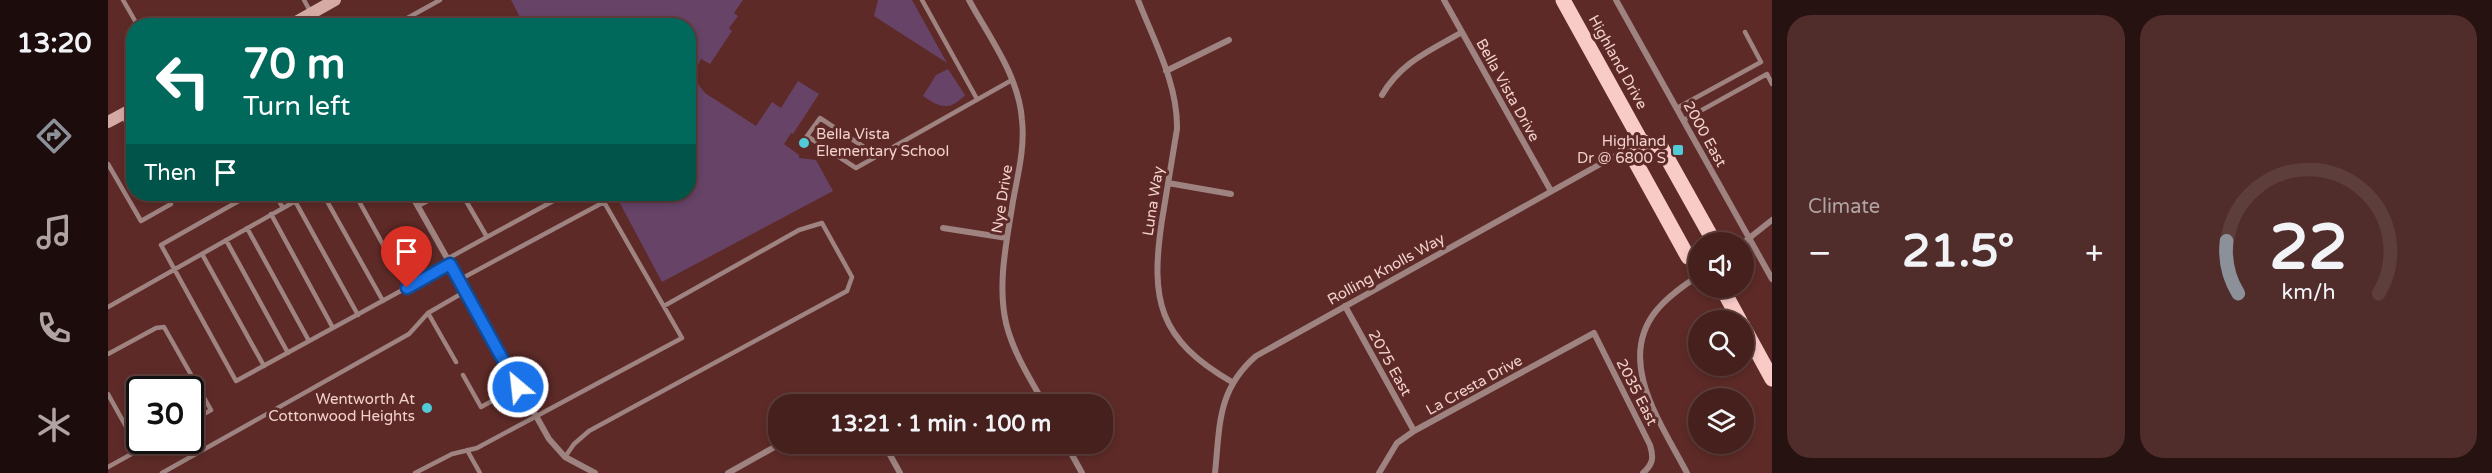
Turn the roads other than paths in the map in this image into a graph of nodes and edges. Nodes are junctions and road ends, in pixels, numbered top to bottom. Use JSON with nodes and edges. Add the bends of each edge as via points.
{"nodes":[{"id":1,"x":131,"y":0,"type":"edge"},
{"id":2,"x":304,"y":0,"type":"edge"},
{"id":3,"x":335,"y":0,"type":"edge"},
{"id":4,"x":440,"y":0,"type":"edge"},
{"id":5,"x":922,"y":0,"type":"edge"},
{"id":6,"x":969,"y":0,"type":"edge"},
{"id":7,"x":1138,"y":0,"type":"edge"},
{"id":8,"x":1444,"y":0,"type":"edge"},
{"id":9,"x":1563,"y":0,"type":"edge"},
{"id":10,"x":1616,"y":0,"type":"edge"},
{"id":11,"x":124,"y":2,"type":"edge"},
{"id":12,"x":311,"y":14,"type":"junction"},
{"id":13,"x":409,"y":17,"type":"edge"},
{"id":14,"x":133,"y":18,"type":"edge"},
{"id":15,"x":304,"y":18,"type":"edge"},
{"id":16,"x":313,"y":18,"type":"edge"},
{"id":17,"x":1462,"y":32,"type":"junction"},
{"id":18,"x":1745,"y":32,"type":"dead end"},
{"id":19,"x":1228,"y":40,"type":"dead end"},
{"id":20,"x":1166,"y":71,"type":"junction"},
{"id":21,"x":1012,"y":80,"type":"junction"},
{"id":22,"x":1772,"y":84,"type":"edge"},
{"id":23,"x":1382,"y":95,"type":"dead end"},
{"id":24,"x":977,"y":99,"type":"junction"},
{"id":25,"x":1677,"y":108,"type":"junction"},
{"id":26,"x":126,"y":112,"type":"edge"},
{"id":27,"x":122,"y":114,"type":"junction"},
{"id":28,"x":1684,"y":120,"type":"junction"},
{"id":29,"x":126,"y":121,"type":"edge"},
{"id":30,"x":108,"y":122,"type":"edge"},
{"id":31,"x":1641,"y":141,"type":"junction"},
{"id":32,"x":876,"y":155,"type":"junction"},
{"id":33,"x":108,"y":164,"type":"edge"},
{"id":34,"x":1168,"y":183,"type":"junction"},
{"id":35,"x":1551,"y":191,"type":"junction"},
{"id":36,"x":1231,"y":194,"type":"dead end"},
{"id":37,"x":126,"y":195,"type":"edge"},
{"id":38,"x":129,"y":201,"type":"edge"},
{"id":39,"x":169,"y":201,"type":"edge"},
{"id":40,"x":239,"y":201,"type":"edge"},
{"id":41,"x":279,"y":201,"type":"edge"},
{"id":42,"x":295,"y":201,"type":"joint"},
{"id":43,"x":327,"y":201,"type":"edge"},
{"id":44,"x":359,"y":201,"type":"edge"},
{"id":45,"x":415,"y":201,"type":"edge"},
{"id":46,"x":428,"y":201,"type":"edge"},
{"id":47,"x":466,"y":201,"type":"edge"},
{"id":48,"x":553,"y":201,"type":"edge"},
{"id":49,"x":418,"y":206,"type":"junction"},
{"id":50,"x":283,"y":208,"type":"junction"},
{"id":51,"x":271,"y":214,"type":"junction"},
{"id":52,"x":1772,"y":220,"type":"edge"},
{"id":53,"x":247,"y":228,"type":"junction"},
{"id":54,"x":943,"y":228,"type":"dead end"},
{"id":55,"x":1709,"y":232,"type":"edge"},
{"id":56,"x":1746,"y":232,"type":"edge"},
{"id":57,"x":1754,"y":234,"type":"edge"},
{"id":58,"x":487,"y":237,"type":"junction"},
{"id":59,"x":1007,"y":238,"type":"junction"},
{"id":60,"x":226,"y":240,"type":"junction"},
{"id":61,"x":1754,"y":247,"type":"edge"},
{"id":62,"x":202,"y":254,"type":"junction"},
{"id":63,"x":1688,"y":257,"type":"edge"},
{"id":64,"x":449,"y":261,"type":"junction"},
{"id":65,"x":174,"y":269,"type":"junction"},
{"id":66,"x":1772,"y":279,"type":"edge"},
{"id":67,"x":459,"y":280,"type":"junction"},
{"id":68,"x":1688,"y":284,"type":"edge"},
{"id":69,"x":407,"y":288,"type":"junction"},
{"id":70,"x":466,"y":291,"type":"junction"},
{"id":71,"x":383,"y":301,"type":"junction"},
{"id":72,"x":664,"y":306,"type":"junction"},
{"id":73,"x":1345,"y":306,"type":"junction"},
{"id":74,"x":108,"y":307,"type":"edge"},
{"id":75,"x":428,"y":313,"type":"junction"},
{"id":76,"x":358,"y":315,"type":"junction"},
{"id":77,"x":333,"y":328,"type":"junction"},
{"id":78,"x":1594,"y":333,"type":"joint"},
{"id":79,"x":309,"y":341,"type":"junction"},
{"id":80,"x":1754,"y":346,"type":"edge"},
{"id":81,"x":288,"y":353,"type":"junction"},
{"id":82,"x":108,"y":354,"type":"edge"},
{"id":83,"x":456,"y":362,"type":"dead end"},
{"id":84,"x":264,"y":366,"type":"junction"},
{"id":85,"x":463,"y":375,"type":"dead end"},
{"id":86,"x":192,"y":376,"type":"edge"},
{"id":87,"x":1772,"y":379,"type":"edge"},
{"id":88,"x":1232,"y":382,"type":"junction"},
{"id":89,"x":518,"y":387,"type":"junction"},
{"id":90,"x":108,"y":394,"type":"edge"},
{"id":91,"x":1039,"y":394,"type":"edge"},
{"id":92,"x":204,"y":398,"type":"edge"},
{"id":93,"x":204,"y":414,"type":"edge"},
{"id":94,"x":535,"y":417,"type":"junction"},
{"id":95,"x":126,"y":428,"type":"edge"},
{"id":96,"x":1414,"y":431,"type":"junction"},
{"id":97,"x":467,"y":450,"type":"junction"},
{"id":98,"x":768,"y":451,"type":"edge"},
{"id":99,"x":131,"y":454,"type":"edge"},
{"id":100,"x":890,"y":454,"type":"edge"},
{"id":101,"x":1072,"y":454,"type":"edge"},
{"id":102,"x":565,"y":457,"type":"junction"},
{"id":103,"x":108,"y":467,"type":"edge"},
{"id":104,"x":426,"y":470,"type":"edge"},
{"id":105,"x":162,"y":473,"type":"edge"},
{"id":106,"x":416,"y":473,"type":"edge"},
{"id":107,"x":480,"y":473,"type":"edge"},
{"id":108,"x":594,"y":473,"type":"edge"},
{"id":109,"x":728,"y":473,"type":"edge"},
{"id":110,"x":900,"y":473,"type":"edge"},
{"id":111,"x":1082,"y":473,"type":"edge"},
{"id":112,"x":1215,"y":473,"type":"edge"},
{"id":113,"x":1379,"y":473,"type":"edge"},
{"id":114,"x":1643,"y":473,"type":"edge"},
{"id":115,"x":1687,"y":473,"type":"edge"}],
"edges":[{"from":1,"to":11,"type":"lane"},
{"from":2,"to":12,"type":"lane"},
{"from":3,"to":12,"type":"main road"},
{"from":4,"to":13,"type":"lane"},
{"from":5,"to":24,"type":"lane"},
{"from":6,"to":21,"type":"street","name":"Nye Drive"},
{"from":7,"to":20,"type":"street","name":"Luna Way"},
{"from":8,"to":17,"type":"street","name":"Bella Vista Drive"},
{"from":9,"to":31,"type":"main road","name":"Highland Drive"},
{"from":10,"to":25,"type":"street","name":"2000 East"},
{"from":11,"to":14,"type":"lane"},
{"from":12,"to":15,"type":"main road"},
{"from":12,"to":16,"type":"street"},
{"from":17,"to":23,"type":"street","via":[[1408,63]]},
{"from":17,"to":35,"type":"street","name":"Bella Vista Drive"},
{"from":18,"to":25,"type":"lane","via":[[1761,62]]},
{"from":19,"to":20,"type":"street"},
{"from":20,"to":34,"type":"street","name":"Luna Way","via":[[1177,110]]},
{"from":21,"to":24,"type":"lane"},
{"from":21,"to":59,"type":"street","name":"Nye Drive","via":[[1022,118],[1023,146]]},
{"from":22,"to":28,"type":"lane","via":[[1767,74]]},
{"from":24,"to":32,"type":"lane"},
{"from":25,"to":28,"type":"street","name":"2000 East"},
{"from":26,"to":27,"type":"main road"},
{"from":27,"to":29,"type":"lane"},
{"from":27,"to":30,"type":"main road"},
{"from":28,"to":56,"type":"street","name":"2000 East"},
{"from":31,"to":35,"type":"street","name":"Rolling Knolls Way"},
{"from":31,"to":55,"type":"main road","via":[[1661,147]]},
{"from":31,"to":63,"type":"main road","via":[[1635,161]]},
{"from":32,"to":32,"type":"lane","via":[[820,118],[807,136],[856,168]]},
{"from":33,"to":37,"type":"lane"},
{"from":34,"to":36,"type":"street"},
{"from":34,"to":88,"type":"street","name":"Luna Way","via":[[1157,258],[1160,302],[1183,344],[1200,362]]},
{"from":35,"to":73,"type":"street","name":"Rolling Knolls Way"},
{"from":38,"to":39,"type":"lane","via":[[141,221],[171,204]]},
{"from":40,"to":65,"type":"lane","via":[[161,245]]},
{"from":41,"to":50,"type":"lane"},
{"from":42,"to":50,"type":"lane"},
{"from":42,"to":76,"type":"lane"},
{"from":43,"to":71,"type":"lane"},
{"from":44,"to":69,"type":"lane"},
{"from":45,"to":49,"type":"street"},
{"from":46,"to":49,"type":"lane"},
{"from":47,"to":58,"type":"lane"},
{"from":48,"to":58,"type":"lane"},
{"from":49,"to":64,"type":"street"},
{"from":50,"to":51,"type":"lane"},
{"from":51,"to":53,"type":"lane"},
{"from":51,"to":77,"type":"lane"},
{"from":52,"to":57,"type":"street"},
{"from":53,"to":60,"type":"lane"},
{"from":53,"to":79,"type":"lane"},
{"from":54,"to":59,"type":"street"},
{"from":58,"to":64,"type":"lane"},
{"from":59,"to":91,"type":"street","name":"Nye Drive","via":[[1003,293],[1006,321],[1014,347]]},
{"from":60,"to":62,"type":"lane"},
{"from":60,"to":81,"type":"lane"},
{"from":61,"to":66,"type":"street","name":"2000 East"},
{"from":62,"to":65,"type":"lane"},
{"from":62,"to":84,"type":"lane"},
{"from":64,"to":67,"type":"street"},
{"from":64,"to":69,"type":"lane"},
{"from":65,"to":74,"type":"lane"},
{"from":65,"to":84,"type":"lane","via":[[236,381]]},
{"from":67,"to":70,"type":"street"},
{"from":67,"to":72,"type":"lane","via":[[604,202]]},
{"from":68,"to":115,"type":"street","via":[[1655,312],[1641,340],[1639,358],[1640,375]]},
{"from":69,"to":71,"type":"lane"},
{"from":70,"to":75,"type":"lane"},
{"from":70,"to":89,"type":"street"},
{"from":71,"to":76,"type":"lane"},
{"from":72,"to":94,"type":"lane","via":[[682,338]]},
{"from":72,"to":102,"type":"lane","via":[[799,230],[822,223],[852,277],[847,291],[589,431]]},
{"from":73,"to":88,"type":"street","name":"Rolling Knolls Way","via":[[1257,356]]},
{"from":73,"to":96,"type":"street","name":"2075 East"},
{"from":75,"to":83,"type":"lane"},
{"from":75,"to":105,"type":"lane","via":[[409,334]]},
{"from":76,"to":77,"type":"lane"},
{"from":77,"to":79,"type":"lane"},
{"from":78,"to":96,"type":"street","name":"La Cresta Drive"},
{"from":78,"to":114,"type":"street","name":"2035 East","via":[[1650,445],[1653,462]]},
{"from":79,"to":81,"type":"lane"},
{"from":80,"to":87,"type":"main road"},
{"from":81,"to":84,"type":"lane"},
{"from":82,"to":86,"type":"lane","via":[[164,327]]},
{"from":85,"to":89,"type":"lane","via":[[481,407]]},
{"from":88,"to":112,"type":"street","name":"Rolling Knolls Way","via":[[1223,411]]},
{"from":89,"to":94,"type":"street"},
{"from":90,"to":95,"type":"lane"},
{"from":92,"to":93,"type":"lane","via":[[211,410]]},
{"from":94,"to":97,"type":"lane"},
{"from":94,"to":102,"type":"street"},
{"from":96,"to":113,"type":"street","name":"La Cresta Drive","via":[[1397,443]]},
{"from":97,"to":104,"type":"lane","via":[[452,453]]},
{"from":97,"to":107,"type":"lane"},
{"from":98,"to":109,"type":"street"},
{"from":99,"to":103,"type":"lane"},
{"from":100,"to":110,"type":"street"},
{"from":101,"to":111,"type":"street"},
{"from":102,"to":108,"type":"street"},
{"from":104,"to":106,"type":"lane"}]}
